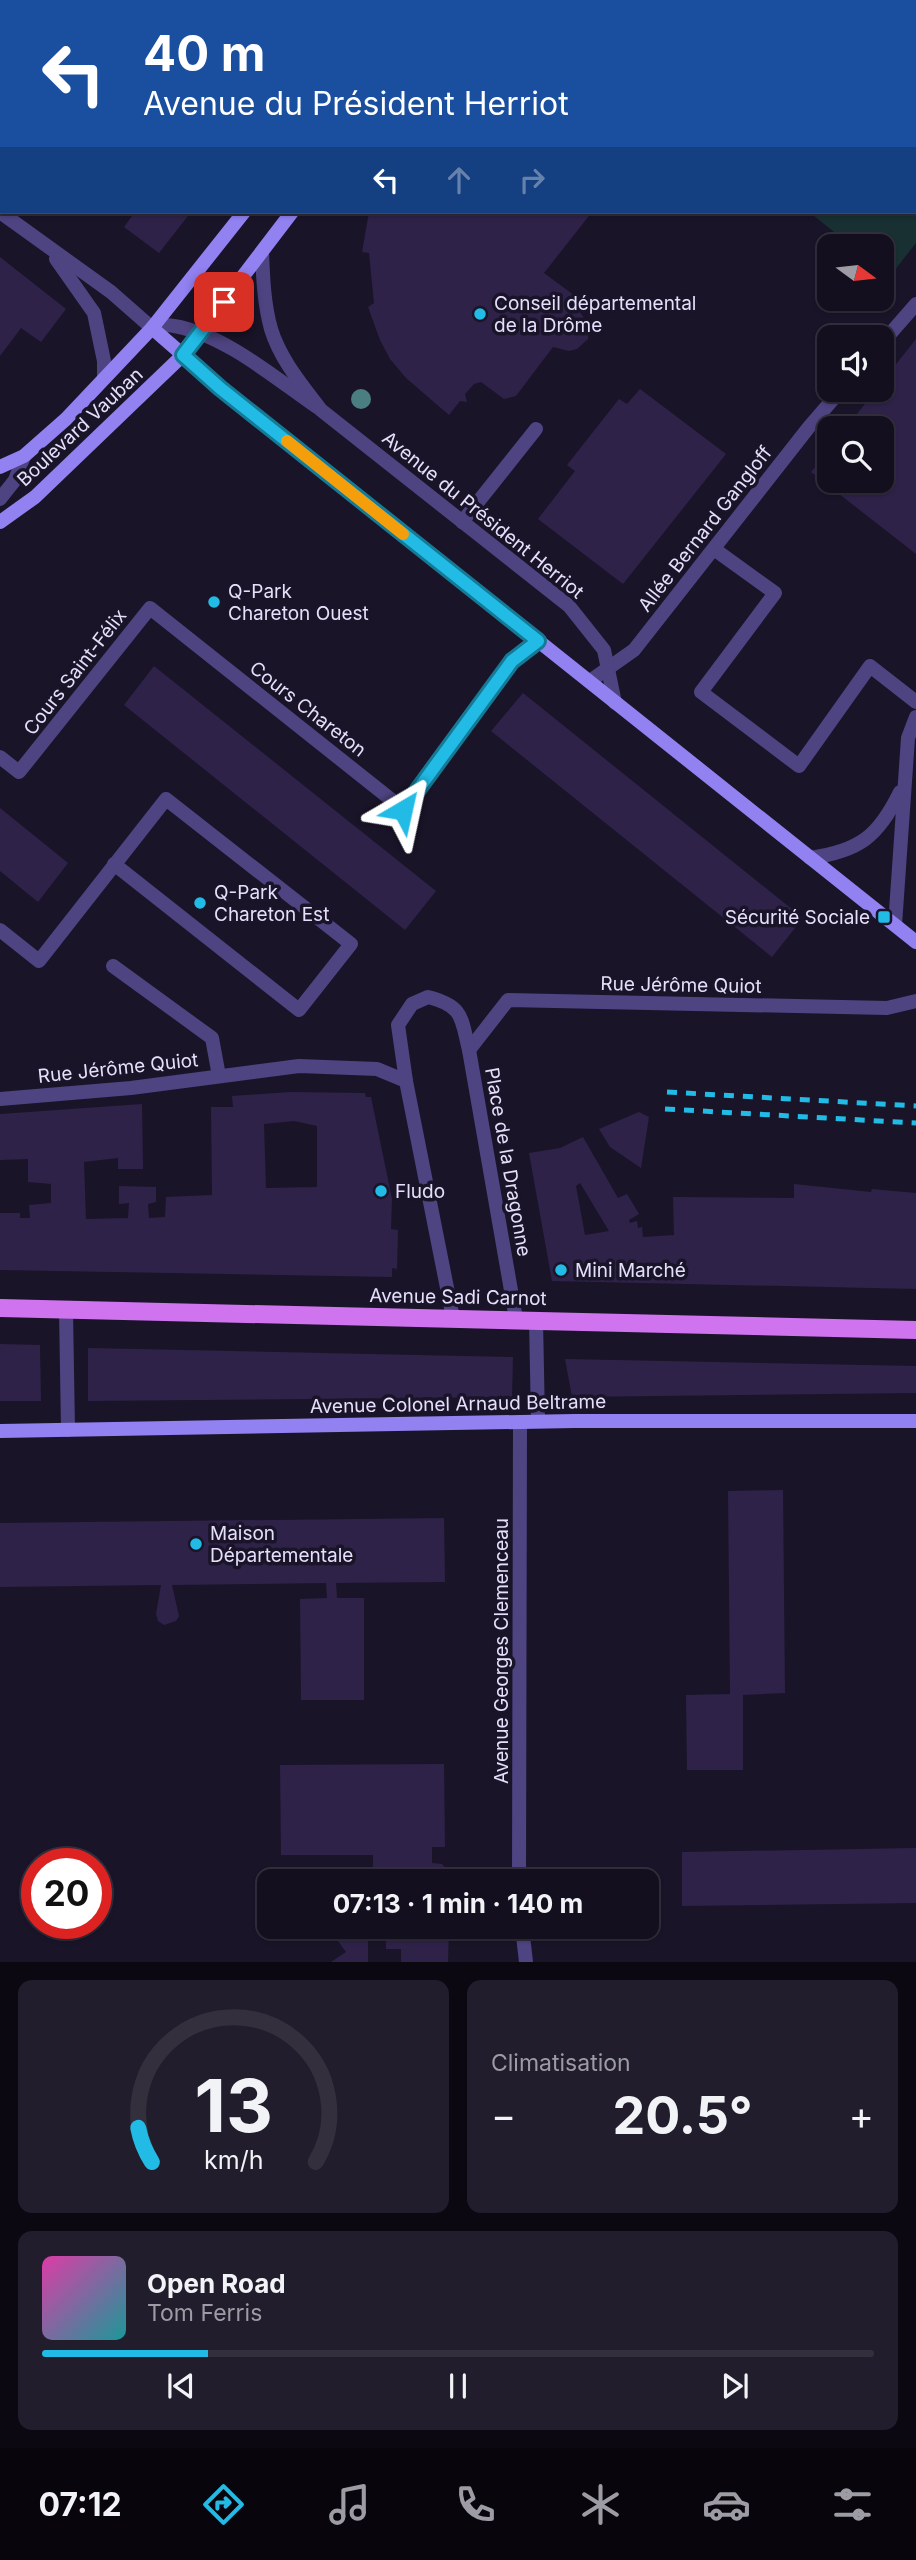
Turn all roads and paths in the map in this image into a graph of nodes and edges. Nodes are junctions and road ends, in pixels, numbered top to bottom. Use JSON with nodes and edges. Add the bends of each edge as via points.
{"nodes":[{"id":1,"x":3,"y":214,"type":"edge"},
{"id":2,"x":242,"y":214,"type":"edge"},
{"id":3,"x":290,"y":214,"type":"edge"},
{"id":4,"x":49,"y":249,"type":"junction"},
{"id":5,"x":262,"y":252,"type":"junction"},
{"id":6,"x":916,"y":304,"type":"edge"},
{"id":7,"x":152,"y":328,"type":"junction"},
{"id":8,"x":894,"y":329,"type":"edge"},
{"id":9,"x":199,"y":334,"type":"junction"},
{"id":10,"x":183,"y":355,"type":"junction"},
{"id":11,"x":104,"y":378,"type":"junction"},
{"id":12,"x":831,"y":402,"type":"edge"},
{"id":13,"x":321,"y":410,"type":"junction"},
{"id":14,"x":536,"y":429,"type":"dead end"},
{"id":15,"x":24,"y":456,"type":"junction"},
{"id":16,"x":0,"y":467,"type":"edge"},
{"id":17,"x":0,"y":499,"type":"edge"},
{"id":18,"x":0,"y":522,"type":"edge"},
{"id":19,"x":462,"y":522,"type":"junction"},
{"id":20,"x":714,"y":549,"type":"junction"},
{"id":21,"x":150,"y":608,"type":"joint"},
{"id":22,"x":538,"y":641,"type":"junction"},
{"id":23,"x":608,"y":669,"type":"junction"},
{"id":24,"x":590,"y":681,"type":"junction"},
{"id":25,"x":916,"y":702,"type":"edge"},
{"id":26,"x":615,"y":704,"type":"junction"},
{"id":27,"x":916,"y":717,"type":"edge"},
{"id":28,"x":0,"y":757,"type":"edge"},
{"id":29,"x":904,"y":785,"type":"junction"},
{"id":30,"x":810,"y":858,"type":"junction"},
{"id":31,"x":114,"y":864,"type":"junction"},
{"id":32,"x":895,"y":925,"type":"junction"},
{"id":33,"x":0,"y":930,"type":"edge"},
{"id":34,"x":916,"y":942,"type":"edge"},
{"id":35,"x":113,"y":966,"type":"dead end"},
{"id":36,"x":916,"y":1001,"type":"edge"},
{"id":37,"x":469,"y":1050,"type":"junction"},
{"id":38,"x":219,"y":1076,"type":"junction"},
{"id":39,"x":406,"y":1081,"type":"junction"},
{"id":40,"x":0,"y":1099,"type":"edge"},
{"id":41,"x":0,"y":1308,"type":"edge"},
{"id":42,"x":66,"y":1310,"type":"junction"},
{"id":43,"x":453,"y":1318,"type":"junction"},
{"id":44,"x":516,"y":1319,"type":"junction"},
{"id":45,"x":536,"y":1320,"type":"junction"},
{"id":46,"x":916,"y":1330,"type":"edge"},
{"id":47,"x":538,"y":1421,"type":"junction"},
{"id":48,"x":916,"y":1421,"type":"edge"},
{"id":49,"x":520,"y":1422,"type":"junction"},
{"id":50,"x":68,"y":1430,"type":"junction"},
{"id":51,"x":0,"y":1431,"type":"edge"},
{"id":52,"x":519,"y":1869,"type":"edge"},
{"id":53,"x":523,"y":1939,"type":"edge"},
{"id":54,"x":526,"y":1962,"type":"edge"}],
"edges":[{"from":1,"to":4,"type":"street"},
{"from":2,"to":7,"type":"main road","name":"Boulevard Vauban"},
{"from":3,"to":5,"type":"main road","name":"Boulevard Vauban"},
{"from":4,"to":7,"type":"street","via":[[111,292]]},
{"from":4,"to":11,"type":"street","via":[[94,313]]},
{"from":5,"to":9,"type":"main road","name":"Boulevard Vauban"},
{"from":5,"to":13,"type":"street","via":[[271,331]]},
{"from":6,"to":8,"type":"street"},
{"from":7,"to":9,"type":"street","via":[[176,326]]},
{"from":7,"to":10,"type":"main road"},
{"from":7,"to":11,"type":"main road","name":"Boulevard Vauban"},
{"from":9,"to":10,"type":"main road","name":"Boulevard Vauban"},
{"from":9,"to":13,"type":"street","via":[[219,342]]},
{"from":10,"to":18,"type":"main road","name":"Boulevard Vauban","via":[[34,498]]},
{"from":10,"to":22,"type":"main road"},
{"from":11,"to":15,"type":"main road","name":"Boulevard Vauban"},
{"from":12,"to":20,"type":"street","name":"Allée Bernard Gangloff"},
{"from":13,"to":19,"type":"street","name":"Avenue du Président Herriot"},
{"from":14,"to":19,"type":"street"},
{"from":15,"to":16,"type":"main road","name":"Boulevard Vauban"},
{"from":15,"to":17,"type":"street","via":[[15,480]]},
{"from":19,"to":23,"type":"street","name":"Avenue du Président Herriot","via":[[569,606],[604,650]]},
{"from":20,"to":23,"type":"street","name":"Allée Bernard Gangloff","via":[[634,650]]},
{"from":20,"to":25,"type":"street","via":[[775,593],[701,692],[799,765],[870,666]]},
{"from":21,"to":22,"type":"street","name":"Cours Chareton","via":[[403,810],[512,661]]},
{"from":21,"to":28,"type":"street","name":"Cours Saint-Félix","via":[[19,772]]},
{"from":22,"to":24,"type":"main road"},
{"from":23,"to":24,"type":"street","name":"Allée Bernard Gangloff"},
{"from":23,"to":26,"type":"street","name":"Avenue du Président Herriot"},
{"from":24,"to":26,"type":"main road"},
{"from":26,"to":30,"type":"main road"},
{"from":27,"to":29,"type":"street","via":[[908,737]]},
{"from":29,"to":30,"type":"street","via":[[889,815],[860,844]]},
{"from":29,"to":32,"type":"street"},
{"from":30,"to":32,"type":"main road"},
{"from":31,"to":31,"type":"street","via":[[166,799],[351,944],[299,1010]]},
{"from":31,"to":33,"type":"street","via":[[39,961]]},
{"from":32,"to":34,"type":"main road"},
{"from":35,"to":38,"type":"street","via":[[212,1038]]},
{"from":36,"to":37,"type":"street","name":"Rue Jérôme Quiot","via":[[887,1008],[508,1000]]},
{"from":37,"to":39,"type":"street","name":"Place de la Dragonne","via":[[460,1013],[445,1001],[428,997],[412,1004],[398,1025]]},
{"from":37,"to":44,"type":"street","name":"Place de la Dragonne"},
{"from":38,"to":39,"type":"street","name":"Rue Jérôme Quiot","via":[[299,1066],[377,1069]]},
{"from":38,"to":40,"type":"street","name":"Rue Jérôme Quiot"},
{"from":39,"to":43,"type":"street"},
{"from":41,"to":42,"type":"main road","name":"Avenue Sadi Carnot"},
{"from":42,"to":43,"type":"main road","name":"Avenue Sadi Carnot"},
{"from":42,"to":50,"type":"street"},
{"from":43,"to":44,"type":"main road","name":"Avenue Sadi Carnot"},
{"from":44,"to":45,"type":"main road","name":"Avenue Sadi Carnot"},
{"from":45,"to":46,"type":"main road","name":"Avenue Sadi Carnot"},
{"from":45,"to":47,"type":"street"},
{"from":47,"to":48,"type":"main road","name":"Avenue Colonel Arnaud Beltrame"},
{"from":47,"to":49,"type":"main road","name":"Avenue Colonel Arnaud Beltrame"},
{"from":49,"to":50,"type":"main road","name":"Avenue Colonel Arnaud Beltrame"},
{"from":49,"to":52,"type":"street","name":"Avenue Georges Clemenceau"},
{"from":50,"to":51,"type":"main road","name":"Avenue Colonel Arnaud Beltrame"},
{"from":53,"to":54,"type":"street"}]}
